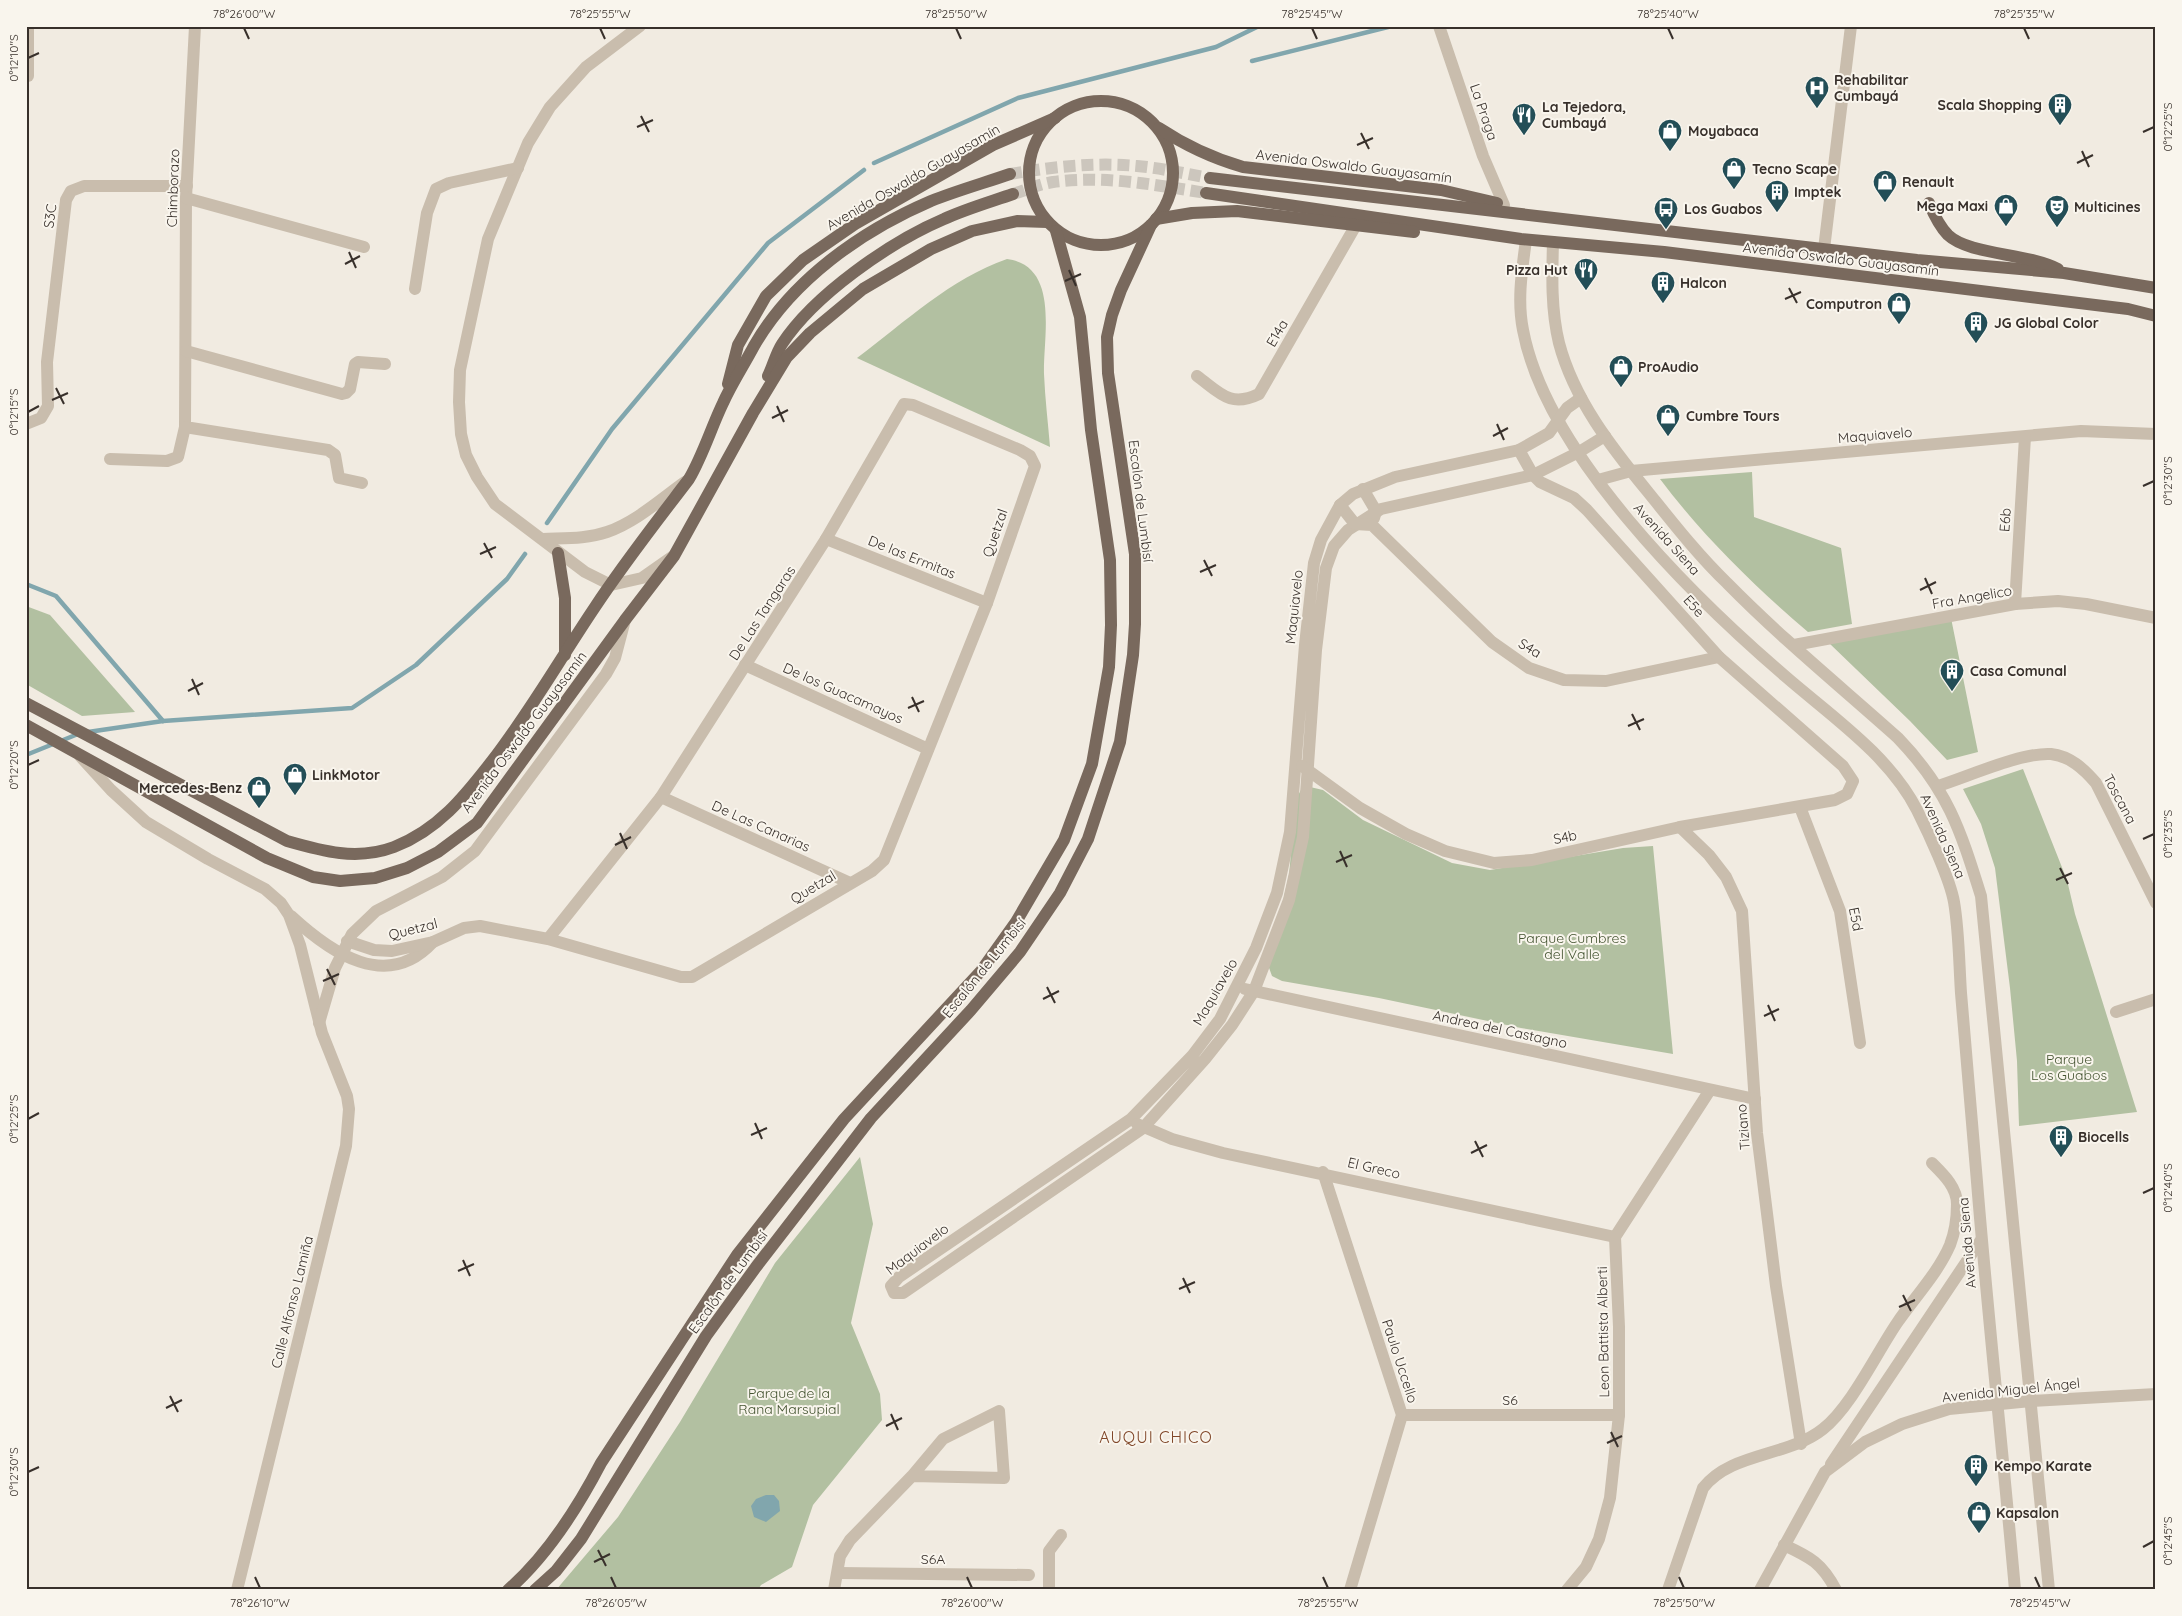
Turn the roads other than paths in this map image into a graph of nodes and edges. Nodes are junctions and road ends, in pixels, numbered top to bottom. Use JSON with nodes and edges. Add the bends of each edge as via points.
{"nodes":[{"id":1,"x":28,"y":26,"type":"edge"},
{"id":2,"x":195,"y":26,"type":"edge"},
{"id":3,"x":640,"y":26,"type":"edge"},
{"id":4,"x":1439,"y":26,"type":"edge"},
{"id":5,"x":1851,"y":26,"type":"edge"},
{"id":6,"x":28,"y":76,"type":"dead end"},
{"id":7,"x":1055,"y":118,"type":"junction"},
{"id":8,"x":1154,"y":125,"type":"junction"},
{"id":9,"x":518,"y":168,"type":"junction"},
{"id":10,"x":1010,"y":174,"type":"tunnel mouth"},
{"id":11,"x":1210,"y":178,"type":"tunnel mouth"},
{"id":12,"x":187,"y":192,"type":"junction"},
{"id":13,"x":1206,"y":193,"type":"tunnel mouth"},
{"id":14,"x":1013,"y":194,"type":"tunnel mouth"},
{"id":15,"x":1929,"y":203,"type":"dead end"},
{"id":16,"x":1504,"y":205,"type":"junction"},
{"id":17,"x":1558,"y":217,"type":"junction"},
{"id":18,"x":1154,"y":222,"type":"junction"},
{"id":19,"x":1356,"y":225,"type":"junction"},
{"id":20,"x":1052,"y":226,"type":"junction"},
{"id":21,"x":1524,"y":240,"type":"junction"},
{"id":22,"x":1553,"y":242,"type":"junction"},
{"id":23,"x":364,"y":247,"type":"dead end"},
{"id":24,"x":1824,"y":249,"type":"junction"},
{"id":25,"x":2064,"y":273,"type":"junction"},
{"id":26,"x":2156,"y":288,"type":"edge"},
{"id":27,"x":415,"y":289,"type":"dead end"},
{"id":28,"x":2156,"y":316,"type":"edge"},
{"id":29,"x":186,"y":351,"type":"junction"},
{"id":30,"x":385,"y":364,"type":"dead end"},
{"id":31,"x":1196,"y":376,"type":"dead end"},
{"id":32,"x":1581,"y":398,"type":"junction"},
{"id":33,"x":723,"y":401,"type":"junction"},
{"id":34,"x":753,"y":413,"type":"junction"},
{"id":35,"x":1559,"y":421,"type":"junction"},
{"id":36,"x":26,"y":424,"type":"edge"},
{"id":37,"x":185,"y":427,"type":"junction"},
{"id":38,"x":2156,"y":434,"type":"edge"},
{"id":39,"x":1605,"y":436,"type":"junction"},
{"id":40,"x":2025,"y":437,"type":"junction"},
{"id":41,"x":1519,"y":450,"type":"junction"},
{"id":42,"x":1579,"y":452,"type":"junction"},
{"id":43,"x":1030,"y":456,"type":"joint"},
{"id":44,"x":110,"y":459,"type":"dead end"},
{"id":45,"x":1631,"y":471,"type":"junction"},
{"id":46,"x":1533,"y":475,"type":"junction"},
{"id":47,"x":689,"y":479,"type":"junction"},
{"id":48,"x":1598,"y":480,"type":"junction"},
{"id":49,"x":362,"y":483,"type":"dead end"},
{"id":50,"x":1363,"y":489,"type":"junction"},
{"id":51,"x":1340,"y":505,"type":"junction"},
{"id":52,"x":1376,"y":511,"type":"junction"},
{"id":53,"x":1355,"y":524,"type":"junction"},
{"id":54,"x":1372,"y":525,"type":"junction"},
{"id":55,"x":541,"y":538,"type":"junction"},
{"id":56,"x":826,"y":539,"type":"junction"},
{"id":57,"x":558,"y":553,"type":"junction"},
{"id":58,"x":674,"y":556,"type":"junction"},
{"id":59,"x":611,"y":585,"type":"junction"},
{"id":60,"x":987,"y":603,"type":"junction"},
{"id":61,"x":2015,"y":604,"type":"junction"},
{"id":62,"x":2156,"y":618,"type":"edge"},
{"id":63,"x":625,"y":620,"type":"junction"},
{"id":64,"x":1794,"y":645,"type":"junction"},
{"id":65,"x":565,"y":655,"type":"junction"},
{"id":66,"x":1719,"y":656,"type":"junction"},
{"id":67,"x":745,"y":666,"type":"junction"},
{"id":68,"x":26,"y":702,"type":"edge"},
{"id":69,"x":26,"y":725,"type":"edge"},
{"id":70,"x":928,"y":749,"type":"junction"},
{"id":71,"x":72,"y":750,"type":"junction"},
{"id":72,"x":1295,"y":762,"type":"junction"},
{"id":73,"x":1307,"y":769,"type":"junction"},
{"id":74,"x":1853,"y":781,"type":"joint"},
{"id":75,"x":1938,"y":786,"type":"junction"},
{"id":76,"x":661,"y":797,"type":"junction"},
{"id":77,"x":1800,"y":807,"type":"junction"},
{"id":78,"x":1680,"y":827,"type":"junction"},
{"id":79,"x":850,"y":883,"type":"junction"},
{"id":80,"x":2156,"y":903,"type":"edge"},
{"id":81,"x":289,"y":915,"type":"junction"},
{"id":82,"x":548,"y":939,"type":"junction"},
{"id":83,"x":347,"y":941,"type":"junction"},
{"id":84,"x":433,"y":942,"type":"junction"},
{"id":85,"x":341,"y":954,"type":"junction"},
{"id":86,"x":1238,"y":987,"type":"junction"},
{"id":87,"x":1254,"y":991,"type":"junction"},
{"id":88,"x":2156,"y":999,"type":"edge"},
{"id":89,"x":2116,"y":1012,"type":"dead end"},
{"id":90,"x":320,"y":1023,"type":"junction"},
{"id":91,"x":1860,"y":1043,"type":"dead end"},
{"id":92,"x":1710,"y":1090,"type":"junction"},
{"id":93,"x":1755,"y":1099,"type":"junction"},
{"id":94,"x":1131,"y":1119,"type":"junction"},
{"id":95,"x":1142,"y":1128,"type":"junction"},
{"id":96,"x":1932,"y":1163,"type":"dead end"},
{"id":97,"x":1324,"y":1172,"type":"junction"},
{"id":98,"x":1616,"y":1237,"type":"junction"},
{"id":99,"x":1982,"y":1240,"type":"junction"},
{"id":100,"x":2156,"y":1394,"type":"edge"},
{"id":101,"x":2031,"y":1401,"type":"junction"},
{"id":102,"x":1998,"y":1405,"type":"junction"},
{"id":103,"x":1402,"y":1415,"type":"junction"},
{"id":104,"x":1618,"y":1416,"type":"junction"},
{"id":105,"x":1800,"y":1444,"type":"junction"},
{"id":106,"x":1825,"y":1472,"type":"junction"},
{"id":107,"x":912,"y":1476,"type":"junction"},
{"id":108,"x":1062,"y":1535,"type":"dead end"},
{"id":109,"x":1784,"y":1545,"type":"junction"},
{"id":110,"x":838,"y":1573,"type":"junction"},
{"id":111,"x":1029,"y":1575,"type":"dead end"},
{"id":112,"x":237,"y":1590,"type":"edge"},
{"id":113,"x":508,"y":1590,"type":"edge"},
{"id":114,"x":535,"y":1590,"type":"edge"},
{"id":115,"x":834,"y":1590,"type":"edge"},
{"id":116,"x":1049,"y":1590,"type":"edge"},
{"id":117,"x":1350,"y":1590,"type":"edge"},
{"id":118,"x":1567,"y":1590,"type":"edge"},
{"id":119,"x":1668,"y":1590,"type":"edge"},
{"id":120,"x":1760,"y":1590,"type":"edge"},
{"id":121,"x":1836,"y":1590,"type":"edge"},
{"id":122,"x":2015,"y":1590,"type":"edge"},
{"id":123,"x":2049,"y":1590,"type":"edge"}],
"edges":[{"from":1,"to":6,"type":"street"},
{"from":2,"to":12,"type":"street","name":"Chimborazo"},
{"from":3,"to":9,"type":"street","via":[[586,67],[550,107],[528,143]]},
{"from":4,"to":16,"type":"street","name":"La Praga","via":[[1483,156]]},
{"from":5,"to":24,"type":"street"},
{"from":7,"to":8,"type":"main road","via":[[1071,108],[1106,102],[1124,105]]},
{"from":7,"to":20,"type":"main road","via":[[1040,135],[1030,156],[1029,180],[1034,203]]},
{"from":7,"to":33,"type":"main road","name":"Avenida Oswaldo Guayasamín","via":[[993,145],[855,224],[803,260],[766,296],[738,345]]},
{"from":8,"to":16,"type":"main road","name":"Avenida Oswaldo Guayasamín","via":[[1211,158],[1243,167],[1441,190]]},
{"from":8,"to":18,"type":"main road","via":[[1166,142],[1172,161],[1172,182],[1167,201]]},
{"from":9,"to":27,"type":"street","via":[[449,183],[436,189],[427,213]]},
{"from":9,"to":55,"type":"street","via":[[488,239],[460,370],[459,402],[466,455],[477,477],[495,504]]},
{"from":10,"to":33,"type":"main road","name":"Avenida Oswaldo Guayasamín","via":[[931,201],[881,226],[815,273],[779,309]]},
{"from":11,"to":17,"type":"main road","name":"Avenida Oswaldo Guayasamín"},
{"from":12,"to":23,"type":"street","name":"S3C"},
{"from":12,"to":29,"type":"street","name":"Chimborazo"},
{"from":12,"to":36,"type":"street","name":"S3C","via":[[84,186],[71,191],[66,200],[47,362],[48,406],[41,418]]},
{"from":13,"to":21,"type":"main road","name":"Avenida Oswaldo Guayasamín"},
{"from":14,"to":34,"type":"main road","name":"Avenida Oswaldo Guayasamín","via":[[936,223],[889,248],[828,293],[781,345]]},
{"from":15,"to":25,"type":"main road","via":[[1938,223],[1950,237],[1966,246],[2028,258]]},
{"from":16,"to":17,"type":"main road","name":"Avenida Oswaldo Guayasamín"},
{"from":17,"to":24,"type":"main road","name":"Avenida Oswaldo Guayasamín"},
{"from":18,"to":19,"type":"main road","name":"Avenida Oswaldo Guayasamín","via":[[1192,212],[1237,211]]},
{"from":18,"to":20,"type":"main road","via":[[1134,237],[1094,245],[1074,240]]},
{"from":18,"to":114,"type":"main road","name":"Escalón de Lumbisí","via":[[1121,290],[1107,337],[1108,373],[1134,554],[1135,624],[1120,742],[1088,839],[1060,893],[1020,952],[871,1118],[756,1267],[706,1336],[582,1539],[556,1571]]},
{"from":19,"to":21,"type":"main road","name":"Avenida Oswaldo Guayasamín","via":[[1481,239]]},
{"from":19,"to":31,"type":"street","name":"E14a","via":[[1259,394],[1245,401],[1235,400],[1225,397]]},
{"from":20,"to":34,"type":"main road","name":"Avenida Oswaldo Guayasamín","via":[[1017,221],[972,231],[931,249],[863,289],[810,333],[787,357]]},
{"from":20,"to":113,"type":"main road","name":"Escalón de Lumbisí","via":[[1080,317],[1091,430],[1110,560],[1109,667],[1092,764],[1064,840],[1016,922],[981,971],[844,1119],[737,1255],[601,1463],[586,1493],[541,1556]]},
{"from":21,"to":22,"type":"main road","name":"Avenida Oswaldo Guayasamín"},
{"from":21,"to":35,"type":"street","name":"Avenida Siena","via":[[1520,282],[1522,329],[1540,384]]},
{"from":22,"to":28,"type":"main road","name":"Avenida Oswaldo Guayasamín","via":[[1664,252],[2076,302]]},
{"from":22,"to":32,"type":"street","name":"Avenida Siena","via":[[1553,314],[1560,345]]},
{"from":24,"to":25,"type":"main road","name":"Avenida Oswaldo Guayasamín"},
{"from":25,"to":26,"type":"main road","name":"Avenida Oswaldo Guayasamín"},
{"from":29,"to":30,"type":"street","via":[[342,394],[350,389],[355,364]]},
{"from":29,"to":37,"type":"street","name":"Chimborazo"},
{"from":32,"to":35,"type":"street","name":"Maquiavelo","via":[[1567,408]]},
{"from":32,"to":39,"type":"street","name":"Avenida Siena"},
{"from":33,"to":47,"type":"main road","name":"Avenida Oswaldo Guayasamín"},
{"from":34,"to":58,"type":"main road","name":"Avenida Oswaldo Guayasamín"},
{"from":35,"to":41,"type":"street","name":"Maquiavelo","via":[[1549,433]]},
{"from":35,"to":42,"type":"street","name":"Avenida Siena"},
{"from":37,"to":44,"type":"street","name":"Chimborazo","via":[[178,457],[167,461]]},
{"from":37,"to":49,"type":"street","via":[[328,450],[335,455],[339,478]]},
{"from":38,"to":40,"type":"street","name":"Maquiavelo","via":[[2081,431]]},
{"from":39,"to":42,"type":"street","name":"Maquiavelo"},
{"from":39,"to":45,"type":"street","name":"Avenida Siena"},
{"from":40,"to":45,"type":"street","name":"Maquiavelo"},
{"from":40,"to":61,"type":"street","name":"E6b"},
{"from":41,"to":46,"type":"street","name":"E5e"},
{"from":41,"to":50,"type":"street","name":"Maquiavelo","via":[[1395,477]]},
{"from":42,"to":46,"type":"street","name":"Maquiavelo"},
{"from":42,"to":48,"type":"street","name":"Avenida Siena"},
{"from":43,"to":56,"type":"street","name":"De Las Tangaras","via":[[904,404]]},
{"from":43,"to":60,"type":"street","name":"Quetzal","via":[[1035,466]]},
{"from":45,"to":48,"type":"street","name":"Maquiavelo"},
{"from":45,"to":64,"type":"street","name":"Avenida Siena","via":[[1709,565]]},
{"from":46,"to":52,"type":"street","name":"Maquiavelo"},
{"from":46,"to":66,"type":"street","name":"E5e","via":[[1540,482],[1574,498],[1587,510]]},
{"from":47,"to":55,"type":"street","via":[[636,518],[608,532],[579,538]]},
{"from":47,"to":59,"type":"main road","name":"Avenida Oswaldo Guayasamín"},
{"from":48,"to":99,"type":"street","name":"Avenida Siena","via":[[1629,520],[1709,606],[1874,753],[1917,810],[1954,899]]},
{"from":50,"to":51,"type":"street","name":"Maquiavelo"},
{"from":50,"to":52,"type":"street"},
{"from":51,"to":53,"type":"street"},
{"from":51,"to":72,"type":"street","name":"Maquiavelo","via":[[1321,540],[1314,563]]},
{"from":52,"to":53,"type":"street","name":"Maquiavelo"},
{"from":52,"to":54,"type":"street"},
{"from":53,"to":54,"type":"street"},
{"from":53,"to":73,"type":"street","name":"Maquiavelo","via":[[1334,546],[1326,568]]},
{"from":54,"to":66,"type":"street","name":"S4a","via":[[1492,642],[1529,668],[1564,680],[1606,681]]},
{"from":55,"to":57,"type":"street"},
{"from":56,"to":60,"type":"street","name":"De las Ermitas"},
{"from":56,"to":67,"type":"street","name":"De Las Tangaras"},
{"from":57,"to":59,"type":"street","via":[[584,572]]},
{"from":57,"to":65,"type":"main road","via":[[565,598]]},
{"from":58,"to":59,"type":"street","via":[[642,578]]},
{"from":58,"to":63,"type":"main road","name":"Avenida Oswaldo Guayasamín"},
{"from":59,"to":65,"type":"main road","name":"Avenida Oswaldo Guayasamín"},
{"from":60,"to":70,"type":"street","name":"Quetzal"},
{"from":61,"to":62,"type":"street","name":"Fra Angelico","via":[[2058,601]]},
{"from":61,"to":64,"type":"street","name":"Fra Angelico"},
{"from":63,"to":71,"type":"main road","name":"Avenida Oswaldo Guayasamín","via":[[478,823],[438,852],[407,868],[375,878],[340,882],[313,877],[267,858]]},
{"from":63,"to":83,"type":"street","via":[[616,658],[606,674],[476,851],[442,877],[376,911]]},
{"from":64,"to":75,"type":"street","name":"Avenida Siena","via":[[1898,738]]},
{"from":65,"to":68,"type":"main road","name":"Avenida Oswaldo Guayasamín","via":[[519,726],[458,804],[433,826],[394,847],[362,854],[326,852],[286,841]]},
{"from":66,"to":74,"type":"street","name":"E5e","via":[[1843,766]]},
{"from":67,"to":70,"type":"street","name":"De los Guacamayos"},
{"from":67,"to":76,"type":"street","name":"De Las Tangaras"},
{"from":69,"to":71,"type":"main road","name":"Avenida Oswaldo Guayasamín"},
{"from":70,"to":79,"type":"street","name":"Quetzal","via":[[884,860]]},
{"from":71,"to":81,"type":"street","name":"Calle Alfonso Lamiña","via":[[146,822],[265,889]]},
{"from":72,"to":73,"type":"street","name":"S4b"},
{"from":72,"to":86,"type":"street","name":"Maquiavelo","via":[[1290,832],[1277,893]]},
{"from":73,"to":78,"type":"street","name":"S4b","via":[[1360,808],[1406,834],[1445,851],[1494,863],[1532,860]]},
{"from":73,"to":87,"type":"street","name":"Maquiavelo","via":[[1303,838],[1289,900]]},
{"from":74,"to":77,"type":"street","name":"S4b","via":[[1842,798]]},
{"from":75,"to":80,"type":"street","name":"Toscana","via":[[2023,758],[2051,754],[2072,761],[2096,783]]},
{"from":75,"to":101,"type":"street","name":"Avenida Siena","via":[[1962,833],[1981,896]]},
{"from":76,"to":79,"type":"street","name":"De Las Canarias"},
{"from":76,"to":82,"type":"street","name":"De Las Tangaras"},
{"from":77,"to":78,"type":"street","name":"S4b"},
{"from":77,"to":91,"type":"street","name":"E5d","via":[[1840,911]]},
{"from":78,"to":93,"type":"street","name":"Tiziano","via":[[1726,877],[1742,911]]},
{"from":79,"to":82,"type":"street","name":"Quetzal","via":[[692,977],[681,978]]},
{"from":81,"to":85,"type":"street","name":"Calle Alfonso Lamiña","via":[[314,937]]},
{"from":81,"to":90,"type":"street","name":"Calle Alfonso Lamiña"},
{"from":82,"to":84,"type":"street","name":"Quetzal","via":[[480,926],[464,928]]},
{"from":83,"to":84,"type":"street","name":"Quetzal","via":[[374,950],[392,951]]},
{"from":83,"to":85,"type":"street"},
{"from":84,"to":85,"type":"street","name":"Calle Alfonso Lamiña","via":[[421,955],[402,963],[368,964]]},
{"from":85,"to":90,"type":"street"},
{"from":86,"to":87,"type":"street","name":"Andrea del Castagno"},
{"from":86,"to":94,"type":"street","name":"Maquiavelo","via":[[1220,1019],[1192,1056]]},
{"from":87,"to":92,"type":"street","name":"Andrea del Castagno"},
{"from":87,"to":95,"type":"street","name":"Maquiavelo","via":[[1232,1026]]},
{"from":88,"to":89,"type":"street"},
{"from":90,"to":112,"type":"street","name":"Calle Alfonso Lamiña","via":[[347,1096],[346,1146]]},
{"from":92,"to":93,"type":"street","name":"Andrea del Castagno"},
{"from":92,"to":98,"type":"street"},
{"from":93,"to":105,"type":"street","name":"Tiziano","via":[[1776,1286]]},
{"from":94,"to":95,"type":"street","name":"El Greco"},
{"from":94,"to":95,"type":"street","name":"Maquiavelo","via":[[899,1277],[892,1284],[892,1292],[903,1293]]},
{"from":95,"to":97,"type":"street","name":"El Greco","via":[[1172,1140]]},
{"from":96,"to":105,"type":"street","via":[[1949,1180],[1957,1200],[1950,1245],[1848,1400],[1824,1429]]},
{"from":97,"to":98,"type":"street","name":"El Greco"},
{"from":97,"to":103,"type":"street","name":"Paulo Uccello"},
{"from":98,"to":104,"type":"street","name":"Leon Battista Alberti"},
{"from":99,"to":102,"type":"street","name":"Avenida Siena"},
{"from":99,"to":106,"type":"street","name":"Avenida Miguel Ángel"},
{"from":100,"to":101,"type":"street","name":"Avenida Miguel Ángel"},
{"from":101,"to":102,"type":"street","name":"Avenida Miguel Ángel"},
{"from":101,"to":123,"type":"street","name":"Avenida Siena"},
{"from":102,"to":106,"type":"street","name":"Avenida Miguel Ángel","via":[[1949,1409],[1902,1424],[1865,1442]]},
{"from":102,"to":122,"type":"street","name":"Avenida Siena"},
{"from":103,"to":104,"type":"street","name":"S6"},
{"from":103,"to":117,"type":"street","name":"Paulo Uccello"},
{"from":104,"to":118,"type":"street","name":"Leon Battista Alberti","via":[[1610,1498],[1599,1539],[1586,1567]]},
{"from":105,"to":119,"type":"street","via":[[1725,1468],[1712,1476],[1703,1488]]},
{"from":106,"to":109,"type":"street","name":"Avenida Miguel Ángel"},
{"from":107,"to":107,"type":"street","via":[[1004,1478],[999,1411],[942,1439]]},
{"from":107,"to":110,"type":"street","via":[[850,1540],[840,1556]]},
{"from":108,"to":116,"type":"street","via":[[1049,1551]]},
{"from":109,"to":120,"type":"street","name":"Avenida Miguel Ángel"},
{"from":109,"to":121,"type":"street","via":[[1810,1556]]},
{"from":110,"to":111,"type":"street","name":"S6A"},
{"from":110,"to":115,"type":"street"}]}
